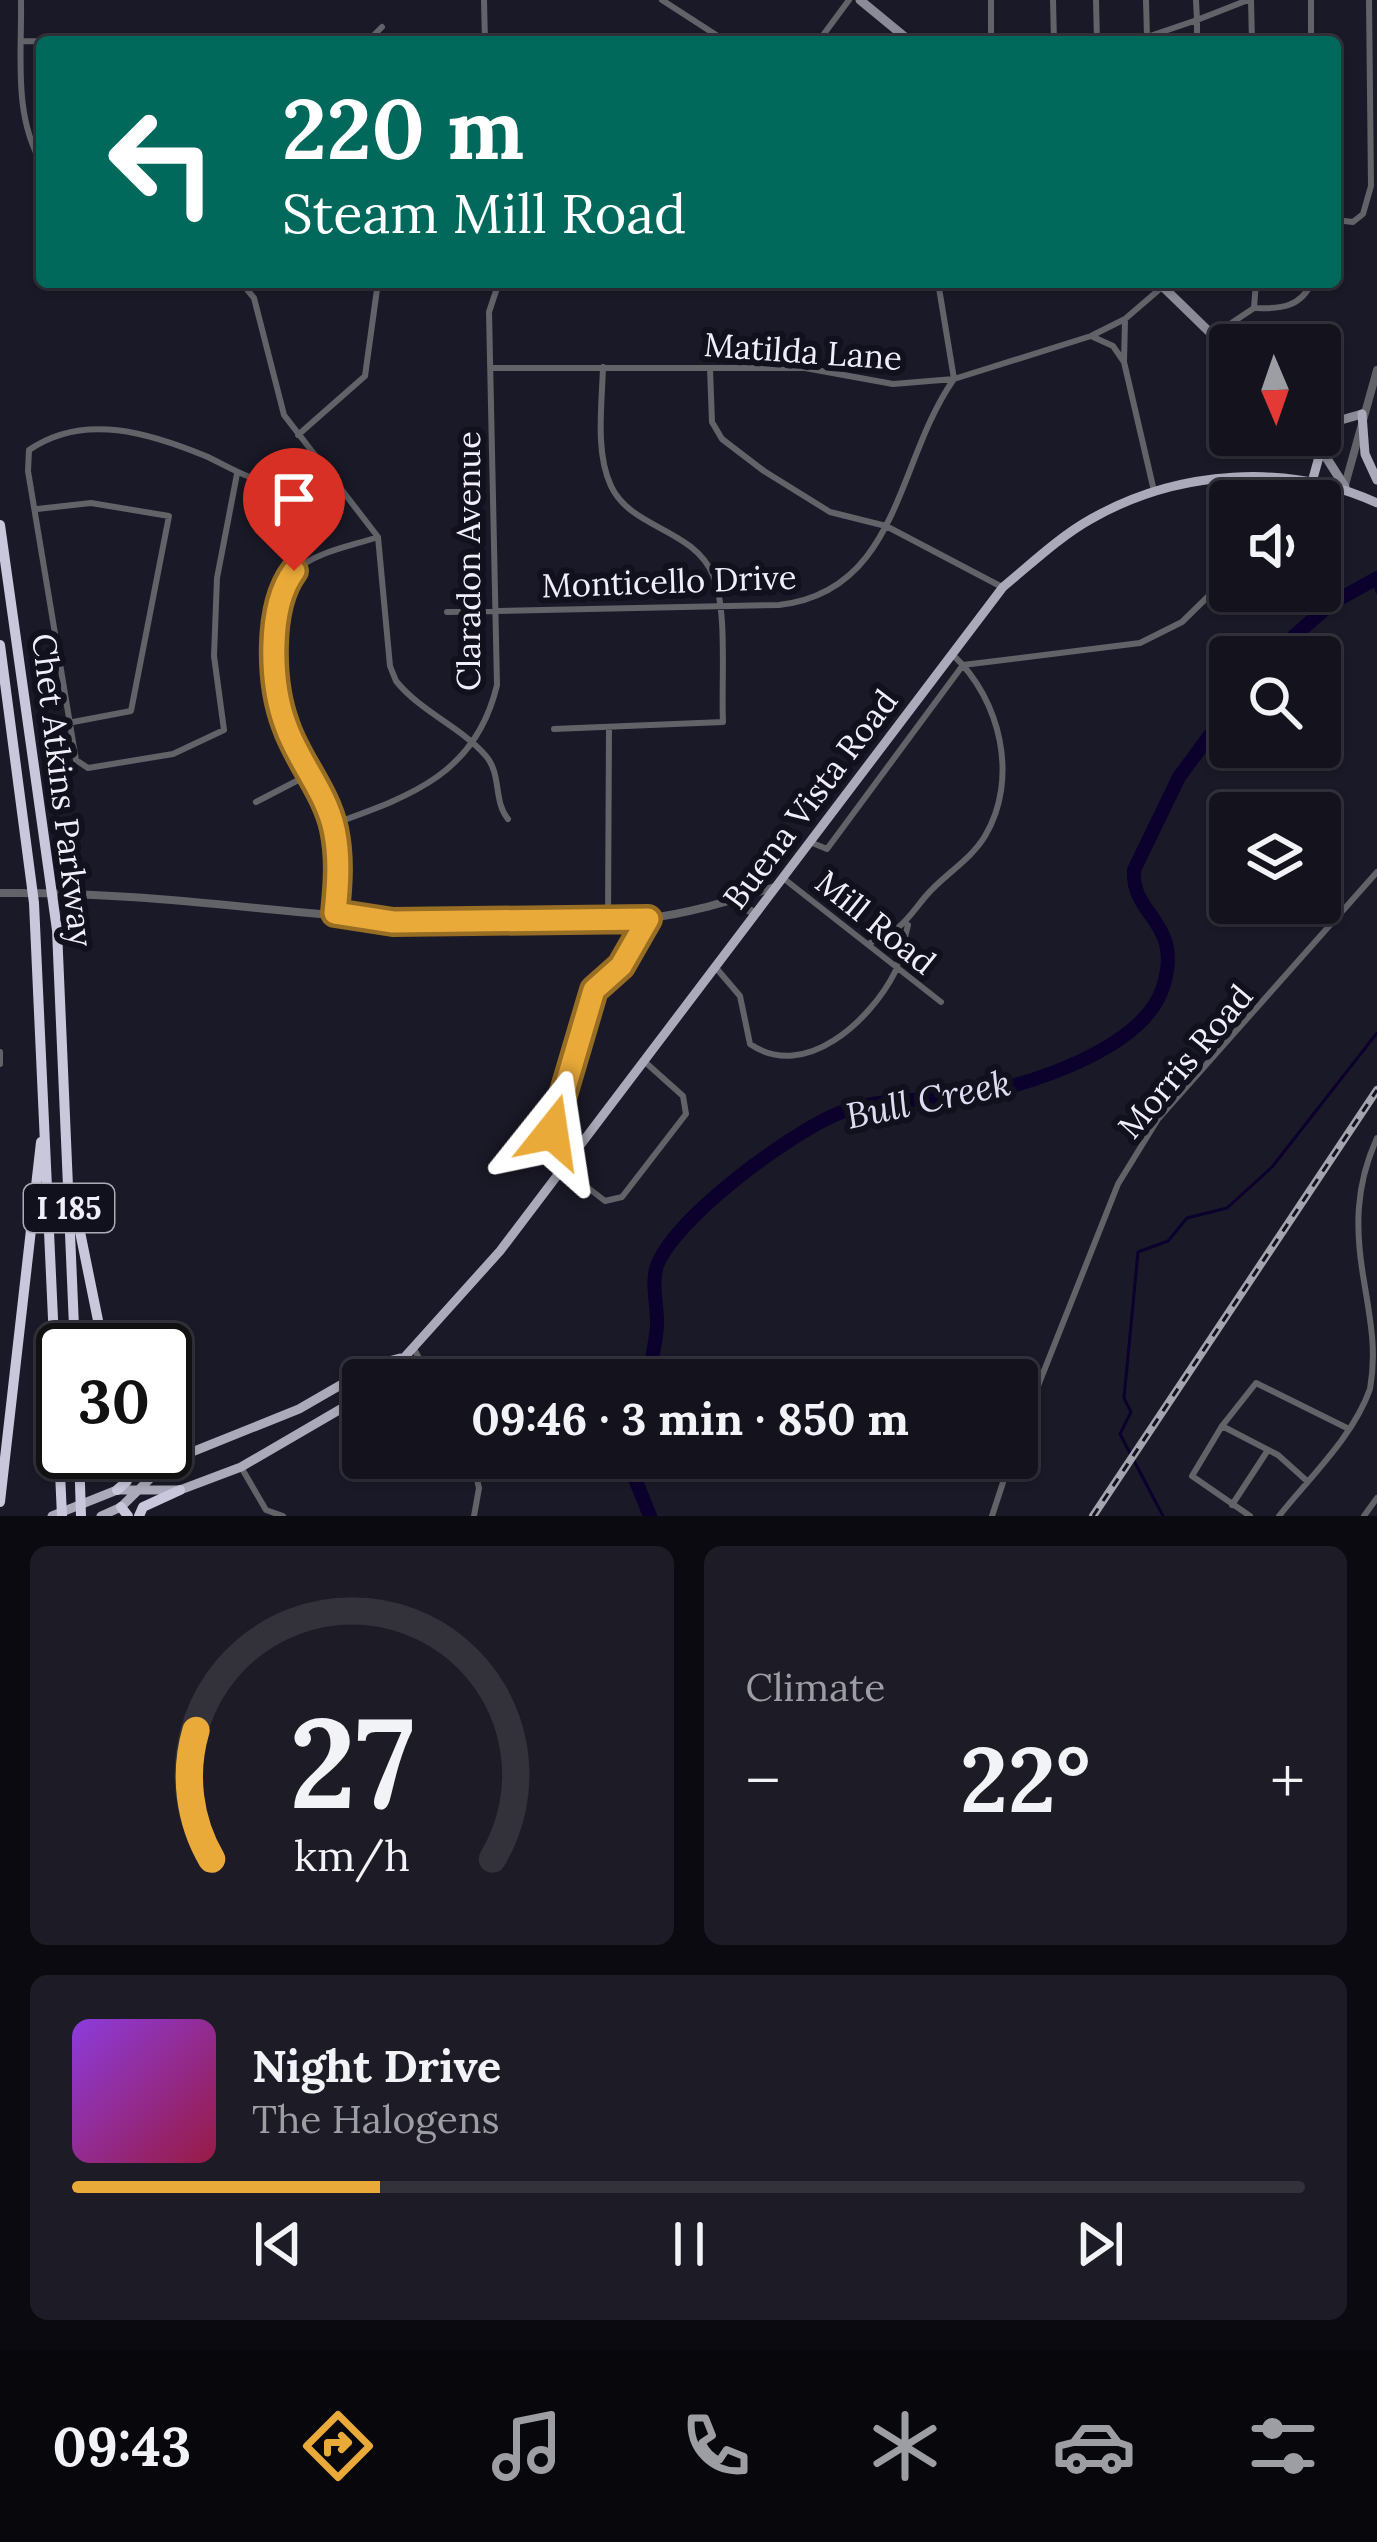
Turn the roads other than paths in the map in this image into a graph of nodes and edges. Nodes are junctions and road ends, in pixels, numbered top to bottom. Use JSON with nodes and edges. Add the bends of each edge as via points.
{"nodes":[{"id":1,"x":21,"y":0,"type":"edge"},
{"id":2,"x":484,"y":0,"type":"edge"},
{"id":3,"x":662,"y":0,"type":"edge"},
{"id":4,"x":849,"y":0,"type":"edge"},
{"id":5,"x":860,"y":0,"type":"edge"},
{"id":6,"x":991,"y":0,"type":"edge"},
{"id":7,"x":1053,"y":0,"type":"edge"},
{"id":8,"x":1096,"y":0,"type":"edge"},
{"id":9,"x":1146,"y":0,"type":"edge"},
{"id":10,"x":1196,"y":0,"type":"edge"},
{"id":11,"x":1249,"y":0,"type":"edge"},
{"id":12,"x":1311,"y":0,"type":"edge"},
{"id":13,"x":1370,"y":0,"type":"edge"},
{"id":14,"x":1197,"y":20,"type":"junction"},
{"id":15,"x":382,"y":27,"type":"dead end"},
{"id":16,"x":373,"y":36,"type":"edge"},
{"id":17,"x":484,"y":36,"type":"edge"},
{"id":18,"x":718,"y":36,"type":"edge"},
{"id":19,"x":822,"y":36,"type":"edge"},
{"id":20,"x":904,"y":36,"type":"edge"},
{"id":21,"x":991,"y":36,"type":"edge"},
{"id":22,"x":1054,"y":36,"type":"edge"},
{"id":23,"x":1097,"y":36,"type":"edge"},
{"id":24,"x":1147,"y":36,"type":"edge"},
{"id":25,"x":1157,"y":36,"type":"edge"},
{"id":26,"x":1197,"y":36,"type":"edge"},
{"id":27,"x":1252,"y":36,"type":"edge"},
{"id":28,"x":1311,"y":36,"type":"edge"},
{"id":29,"x":22,"y":41,"type":"junction"},
{"id":30,"x":36,"y":41,"type":"edge"},
{"id":31,"x":36,"y":154,"type":"edge"},
{"id":32,"x":1341,"y":220,"type":"edge"},
{"id":33,"x":246,"y":288,"type":"edge"},
{"id":34,"x":378,"y":288,"type":"edge"},
{"id":35,"x":497,"y":288,"type":"edge"},
{"id":36,"x":939,"y":288,"type":"edge"},
{"id":37,"x":1157,"y":288,"type":"edge"},
{"id":38,"x":1167,"y":288,"type":"edge"},
{"id":39,"x":1256,"y":288,"type":"edge"},
{"id":40,"x":1309,"y":288,"type":"edge"},
{"id":41,"x":1254,"y":308,"type":"junction"},
{"id":42,"x":1125,"y":319,"type":"junction"},
{"id":43,"x":1230,"y":324,"type":"edge"},
{"id":44,"x":1209,"y":333,"type":"edge"},
{"id":45,"x":1091,"y":336,"type":"junction"},
{"id":46,"x":1124,"y":362,"type":"junction"},
{"id":47,"x":603,"y":367,"type":"junction"},
{"id":48,"x":490,"y":368,"type":"junction"},
{"id":49,"x":710,"y":368,"type":"junction"},
{"id":50,"x":1377,"y":370,"type":"edge"},
{"id":51,"x":954,"y":379,"type":"junction"},
{"id":52,"x":1362,"y":414,"type":"junction"},
{"id":53,"x":1341,"y":420,"type":"edge"},
{"id":54,"x":298,"y":435,"type":"junction"},
{"id":55,"x":1328,"y":456,"type":"edge"},
{"id":56,"x":318,"y":460,"type":"junction"},
{"id":57,"x":237,"y":474,"type":"junction"},
{"id":58,"x":1209,"y":480,"type":"edge"},
{"id":59,"x":1211,"y":480,"type":"edge"},
{"id":60,"x":1266,"y":480,"type":"edge"},
{"id":61,"x":1377,"y":481,"type":"edge"},
{"id":62,"x":1341,"y":486,"type":"edge"},
{"id":63,"x":1345,"y":487,"type":"junction"},
{"id":64,"x":1154,"y":493,"type":"junction"},
{"id":65,"x":1377,"y":503,"type":"edge"},
{"id":66,"x":38,"y":508,"type":"junction"},
{"id":67,"x":0,"y":525,"type":"edge"},
{"id":68,"x":886,"y":526,"type":"junction"},
{"id":69,"x":378,"y":537,"type":"junction"},
{"id":70,"x":1003,"y":587,"type":"junction"},
{"id":71,"x":1209,"y":596,"type":"edge"},
{"id":72,"x":718,"y":606,"type":"junction"},
{"id":73,"x":496,"y":611,"type":"junction"},
{"id":74,"x":447,"y":612,"type":"dead end"},
{"id":75,"x":0,"y":645,"type":"edge"},
{"id":76,"x":953,"y":655,"type":"junction"},
{"id":77,"x":963,"y":664,"type":"junction"},
{"id":78,"x":72,"y":722,"type":"junction"},
{"id":79,"x":608,"y":727,"type":"junction"},
{"id":80,"x":554,"y":729,"type":"dead end"},
{"id":81,"x":470,"y":743,"type":"junction"},
{"id":82,"x":310,"y":774,"type":"junction"},
{"id":83,"x":256,"y":802,"type":"dead end"},
{"id":84,"x":508,"y":819,"type":"dead end"},
{"id":85,"x":333,"y":824,"type":"junction"},
{"id":86,"x":808,"y":842,"type":"junction"},
{"id":87,"x":1377,"y":872,"type":"edge"},
{"id":88,"x":779,"y":883,"type":"junction"},
{"id":89,"x":0,"y":893,"type":"edge"},
{"id":90,"x":728,"y":901,"type":"junction"},
{"id":91,"x":335,"y":913,"type":"junction"},
{"id":92,"x":755,"y":913,"type":"junction"},
{"id":93,"x":648,"y":919,"type":"junction"},
{"id":94,"x":608,"y":921,"type":"junction"},
{"id":95,"x":908,"y":926,"type":"junction"},
{"id":96,"x":869,"y":943,"type":"junction"},
{"id":97,"x":717,"y":969,"type":"junction"},
{"id":98,"x":895,"y":971,"type":"junction"},
{"id":99,"x":940,"y":1002,"type":"dead end"},
{"id":100,"x":0,"y":1052,"type":"edge"},
{"id":101,"x":645,"y":1061,"type":"junction"},
{"id":102,"x":0,"y":1064,"type":"edge"},
{"id":103,"x":65,"y":1094,"type":"junction"},
{"id":104,"x":45,"y":1109,"type":"junction"},
{"id":105,"x":1377,"y":1138,"type":"edge"},
{"id":106,"x":561,"y":1166,"type":"junction"},
{"id":107,"x":74,"y":1323,"type":"edge"},
{"id":108,"x":98,"y":1323,"type":"edge"},
{"id":109,"x":412,"y":1346,"type":"junction"},
{"id":110,"x":400,"y":1358,"type":"joint"},
{"id":111,"x":419,"y":1359,"type":"edge"},
{"id":112,"x":1038,"y":1386,"type":"edge"},
{"id":113,"x":342,"y":1408,"type":"edge"},
{"id":114,"x":1222,"y":1426,"type":"junction"},
{"id":115,"x":1348,"y":1430,"type":"junction"},
{"id":116,"x":1268,"y":1450,"type":"junction"},
{"id":117,"x":241,"y":1467,"type":"junction"},
{"id":118,"x":80,"y":1479,"type":"edge"},
{"id":119,"x":127,"y":1479,"type":"edge"},
{"id":120,"x":477,"y":1479,"type":"edge"},
{"id":121,"x":1004,"y":1479,"type":"edge"},
{"id":122,"x":1307,"y":1480,"type":"junction"},
{"id":123,"x":142,"y":1488,"type":"junction"},
{"id":124,"x":116,"y":1490,"type":"junction"},
{"id":125,"x":180,"y":1490,"type":"junction"},
{"id":126,"x":1377,"y":1498,"type":"edge"},
{"id":127,"x":0,"y":1502,"type":"edge"},
{"id":128,"x":1232,"y":1505,"type":"junction"},
{"id":129,"x":125,"y":1512,"type":"edge"},
{"id":130,"x":264,"y":1513,"type":"edge"},
{"id":131,"x":52,"y":1516,"type":"edge"},
{"id":132,"x":62,"y":1516,"type":"edge"},
{"id":133,"x":81,"y":1516,"type":"edge"},
{"id":134,"x":101,"y":1516,"type":"edge"},
{"id":135,"x":139,"y":1516,"type":"edge"},
{"id":136,"x":283,"y":1516,"type":"edge"},
{"id":137,"x":474,"y":1516,"type":"edge"},
{"id":138,"x":992,"y":1516,"type":"edge"},
{"id":139,"x":1250,"y":1516,"type":"edge"},
{"id":140,"x":1279,"y":1516,"type":"edge"},
{"id":141,"x":1364,"y":1516,"type":"edge"}],
"edges":[{"from":1,"to":29,"type":"street"},
{"from":2,"to":17,"type":"street"},
{"from":3,"to":18,"type":"street"},
{"from":4,"to":19,"type":"street"},
{"from":5,"to":20,"type":"main road"},
{"from":6,"to":21,"type":"street"},
{"from":7,"to":22,"type":"street"},
{"from":8,"to":23,"type":"street"},
{"from":9,"to":24,"type":"street"},
{"from":10,"to":14,"type":"street"},
{"from":11,"to":14,"type":"street"},
{"from":11,"to":27,"type":"street"},
{"from":12,"to":28,"type":"street"},
{"from":13,"to":32,"type":"street","via":[[1371,186],[1363,214]]},
{"from":14,"to":25,"type":"street"},
{"from":14,"to":26,"type":"street"},
{"from":15,"to":16,"type":"street"},
{"from":29,"to":30,"type":"street"},
{"from":29,"to":31,"type":"street","via":[[21,98]]},
{"from":33,"to":54,"type":"street","via":[[273,388]]},
{"from":34,"to":54,"type":"street","via":[[365,376]]},
{"from":35,"to":48,"type":"street","name":"Claradon Avenue"},
{"from":36,"to":51,"type":"street"},
{"from":37,"to":42,"type":"street","name":"Matilda Lane"},
{"from":38,"to":44,"type":"main road"},
{"from":39,"to":41,"type":"street"},
{"from":40,"to":41,"type":"street","via":[[1285,308]]},
{"from":41,"to":43,"type":"street"},
{"from":42,"to":45,"type":"street","name":"Matilda Lane"},
{"from":42,"to":46,"type":"street"},
{"from":45,"to":46,"type":"street"},
{"from":45,"to":51,"type":"street","name":"Matilda Lane"},
{"from":46,"to":64,"type":"street"},
{"from":47,"to":48,"type":"street","name":"Matilda Lane"},
{"from":47,"to":49,"type":"street","name":"Matilda Lane"},
{"from":47,"to":72,"type":"street","via":[[609,483],[629,508],[700,553],[715,578]]},
{"from":48,"to":73,"type":"street","name":"Claradon Avenue"},
{"from":49,"to":51,"type":"street","name":"Matilda Lane","via":[[805,368],[893,385]]},
{"from":49,"to":68,"type":"street","via":[[712,422],[722,439],[830,512]]},
{"from":50,"to":52,"type":"street"},
{"from":51,"to":68,"type":"street","name":"Monticello Drive","via":[[934,406]]},
{"from":52,"to":53,"type":"main road"},
{"from":52,"to":61,"type":"main road"},
{"from":52,"to":63,"type":"street"},
{"from":54,"to":56,"type":"street"},
{"from":55,"to":63,"type":"main road"},
{"from":56,"to":57,"type":"street","via":[[277,482]]},
{"from":56,"to":69,"type":"street"},
{"from":57,"to":66,"type":"street","via":[[119,429],[53,433],[29,450]]},
{"from":57,"to":78,"type":"street","via":[[217,578],[214,656],[224,730],[173,754],[88,768],[76,760]]},
{"from":58,"to":64,"type":"main road","name":"Buena Vista Road"},
{"from":59,"to":60,"type":"main road","name":"Buena Vista Road"},
{"from":62,"to":63,"type":"main road","name":"Buena Vista Road"},
{"from":63,"to":65,"type":"main road","name":"Buena Vista Road"},
{"from":64,"to":70,"type":"main road","name":"Buena Vista Road","via":[[1088,521]]},
{"from":66,"to":78,"type":"street"},
{"from":66,"to":78,"type":"street","via":[[92,503],[169,516],[131,711]]},
{"from":67,"to":103,"type":"highway","name":"Chet Atkins Parkway","number":"I 185","via":[[57,931]]},
{"from":68,"to":70,"type":"street"},
{"from":68,"to":72,"type":"street","name":"Monticello Drive","via":[[859,569],[828,593],[778,605]]},
{"from":69,"to":81,"type":"street","via":[[396,681]]},
{"from":69,"to":82,"type":"street","via":[[311,560],[280,589],[279,700]]},
{"from":70,"to":76,"type":"main road","name":"Buena Vista Road"},
{"from":71,"to":77,"type":"street","via":[[1182,622],[1141,643]]},
{"from":72,"to":73,"type":"street","name":"Monticello Drive"},
{"from":72,"to":79,"type":"street","via":[[723,722]]},
{"from":73,"to":74,"type":"street","name":"Monticello Drive"},
{"from":73,"to":81,"type":"street","name":"Claradon Avenue","via":[[497,685]]},
{"from":75,"to":104,"type":"highway","name":"Chet Atkins Parkway","number":"I 185","via":[[34,903]]},
{"from":76,"to":77,"type":"street"},
{"from":76,"to":86,"type":"main road","name":"Buena Vista Road"},
{"from":77,"to":86,"type":"street","via":[[826,849]]},
{"from":77,"to":95,"type":"street","via":[[1001,742],[1005,777],[983,839]]},
{"from":79,"to":80,"type":"street"},
{"from":79,"to":94,"type":"street"},
{"from":81,"to":84,"type":"street","via":[[488,757]]},
{"from":81,"to":85,"type":"street","name":"Claradon Avenue","via":[[446,774],[413,795]]},
{"from":82,"to":83,"type":"street"},
{"from":82,"to":85,"type":"street"},
{"from":85,"to":91,"type":"street"},
{"from":86,"to":88,"type":"main road","name":"Buena Vista Road"},
{"from":87,"to":112,"type":"street","name":"Morris Road","via":[[1158,1119],[1118,1184]]},
{"from":88,"to":90,"type":"street"},
{"from":88,"to":92,"type":"main road","name":"Buena Vista Road"},
{"from":88,"to":96,"type":"street","name":"Mill Road"},
{"from":89,"to":91,"type":"street","via":[[88,892]]},
{"from":90,"to":92,"type":"street"},
{"from":90,"to":93,"type":"street"},
{"from":91,"to":94,"type":"street","via":[[393,922]]},
{"from":92,"to":97,"type":"main road","name":"Buena Vista Road"},
{"from":93,"to":94,"type":"street"},
{"from":93,"to":106,"type":"street","via":[[621,966],[594,990],[579,1030],[545,1154]]},
{"from":95,"to":96,"type":"street"},
{"from":95,"to":98,"type":"street"},
{"from":96,"to":98,"type":"street","name":"Mill Road"},
{"from":97,"to":98,"type":"street","via":[[740,996],[750,1044],[780,1057],[819,1048],[860,1022]]},
{"from":97,"to":101,"type":"main road","name":"Buena Vista Road"},
{"from":98,"to":99,"type":"street","name":"Mill Road"},
{"from":100,"to":102,"type":"street"},
{"from":101,"to":106,"type":"main road","name":"Buena Vista Road"},
{"from":101,"to":106,"type":"street","via":[[683,1096],[686,1114],[622,1197],[605,1201]]},
{"from":103,"to":107,"type":"highway","name":"Chet Atkins Parkway","number":"I 185"},
{"from":103,"to":108,"type":"highway","via":[[76,1220]]},
{"from":104,"to":127,"type":"highway"},
{"from":104,"to":132,"type":"highway","name":"Chet Atkins Parkway","number":"I 185"},
{"from":105,"to":115,"type":"street","via":[[1356,1210],[1375,1361]]},
{"from":106,"to":109,"type":"main road","name":"Buena Vista Road","via":[[500,1251]]},
{"from":109,"to":110,"type":"main road","name":"Buena Vista Road"},
{"from":109,"to":111,"type":"street"},
{"from":110,"to":123,"type":"main road","name":"Buena Vista Road","via":[[167,1462]]},
{"from":113,"to":117,"type":"main road"},
{"from":114,"to":115,"type":"street","via":[[1256,1383]]},
{"from":114,"to":116,"type":"street"},
{"from":114,"to":128,"type":"street","via":[[1192,1476]]},
{"from":115,"to":122,"type":"street"},
{"from":116,"to":122,"type":"street"},
{"from":116,"to":128,"type":"street"},
{"from":117,"to":125,"type":"main road"},
{"from":117,"to":130,"type":"street"},
{"from":118,"to":133,"type":"highway"},
{"from":119,"to":124,"type":"highway"},
{"from":120,"to":137,"type":"street"},
{"from":121,"to":138,"type":"street"},
{"from":122,"to":140,"type":"street"},
{"from":123,"to":124,"type":"main road"},
{"from":123,"to":125,"type":"main road"},
{"from":123,"to":129,"type":"main road","name":"Buena Vista Road"},
{"from":124,"to":131,"type":"main road"},
{"from":125,"to":135,"type":"highway"},
{"from":126,"to":141,"type":"street"},
{"from":128,"to":139,"type":"street"},
{"from":129,"to":134,"type":"main road","name":"Buena Vista Road"},
{"from":130,"to":136,"type":"street"}]}
